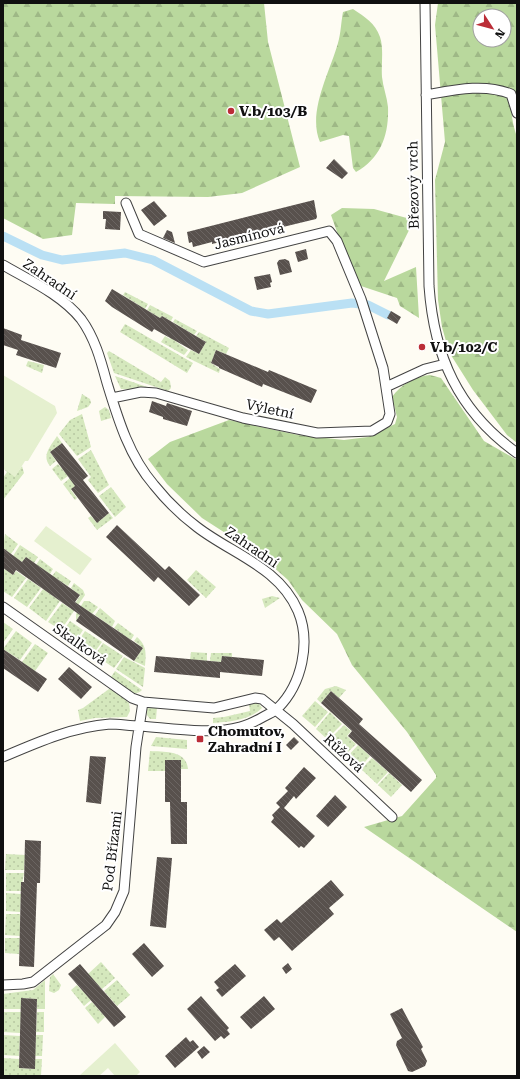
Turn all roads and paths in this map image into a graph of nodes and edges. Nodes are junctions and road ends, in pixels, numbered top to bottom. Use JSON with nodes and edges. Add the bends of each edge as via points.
{"nodes":[{"id":1,"x":425,"y":3,"type":"edge"},
{"id":2,"x":426,"y":95,"type":"junction"},
{"id":3,"x":517,"y":113,"type":"edge"},
{"id":4,"x":126,"y":203,"type":"dead end"},
{"id":5,"x":3,"y":265,"type":"edge"},
{"id":6,"x":361,"y":299,"type":"joint"},
{"id":7,"x":445,"y":364,"type":"junction"},
{"id":8,"x":386,"y":387,"type":"junction"},
{"id":9,"x":112,"y":398,"type":"junction"},
{"id":10,"x":517,"y":453,"type":"edge"},
{"id":11,"x":3,"y":607,"type":"edge"},
{"id":12,"x":142,"y":702,"type":"junction"},
{"id":13,"x":276,"y":710,"type":"junction"},
{"id":14,"x":140,"y":726,"type":"junction"},
{"id":15,"x":3,"y":757,"type":"edge"},
{"id":16,"x":392,"y":817,"type":"dead end"},
{"id":17,"x":3,"y":985,"type":"edge"}],
"edges":[{"from":1,"to":2,"type":"street","name":"Březový vrch"},
{"from":2,"to":3,"type":"street","via":[[462,88],[501,90],[511,94]]},
{"from":2,"to":7,"type":"street","name":"Březový vrch","via":[[429,286],[434,328]]},
{"from":4,"to":6,"type":"street","name":"Jasmínová","via":[[139,234],[204,262],[329,231],[336,241]]},
{"from":5,"to":9,"type":"street","name":"Zahradní","via":[[60,300],[81,320],[97,350]]},
{"from":6,"to":8,"type":"street","name":"Výletní","via":[[383,368]]},
{"from":7,"to":8,"type":"street","via":[[425,369]]},
{"from":7,"to":10,"type":"street","name":"Březový vrch","via":[[468,406],[494,435]]},
{"from":8,"to":9,"type":"street","name":"Výletní","via":[[390,414],[387,422],[372,431],[359,432],[317,433],[243,418],[156,393],[141,392]]},
{"from":9,"to":13,"type":"street","name":"Zahradní","via":[[128,444],[153,483],[175,508],[197,527],[267,571],[279,583],[298,611],[304,638],[304,652],[292,688]]},
{"from":11,"to":12,"type":"street","name":"Skalková","via":[[132,698]]},
{"from":12,"to":13,"type":"street","name":"Skalková","via":[[214,708],[259,698]]},
{"from":12,"to":14,"type":"street"},
{"from":13,"to":14,"type":"street","name":"Zahradní","via":[[238,728],[192,730]]},
{"from":13,"to":16,"type":"street","name":"Růžová"},
{"from":14,"to":15,"type":"street","name":"Zahradní","via":[[112,724],[77,729],[42,740]]},
{"from":14,"to":17,"type":"street","name":"Pod Břízami","via":[[124,891],[115,912],[106,925],[33,982]]}]}
